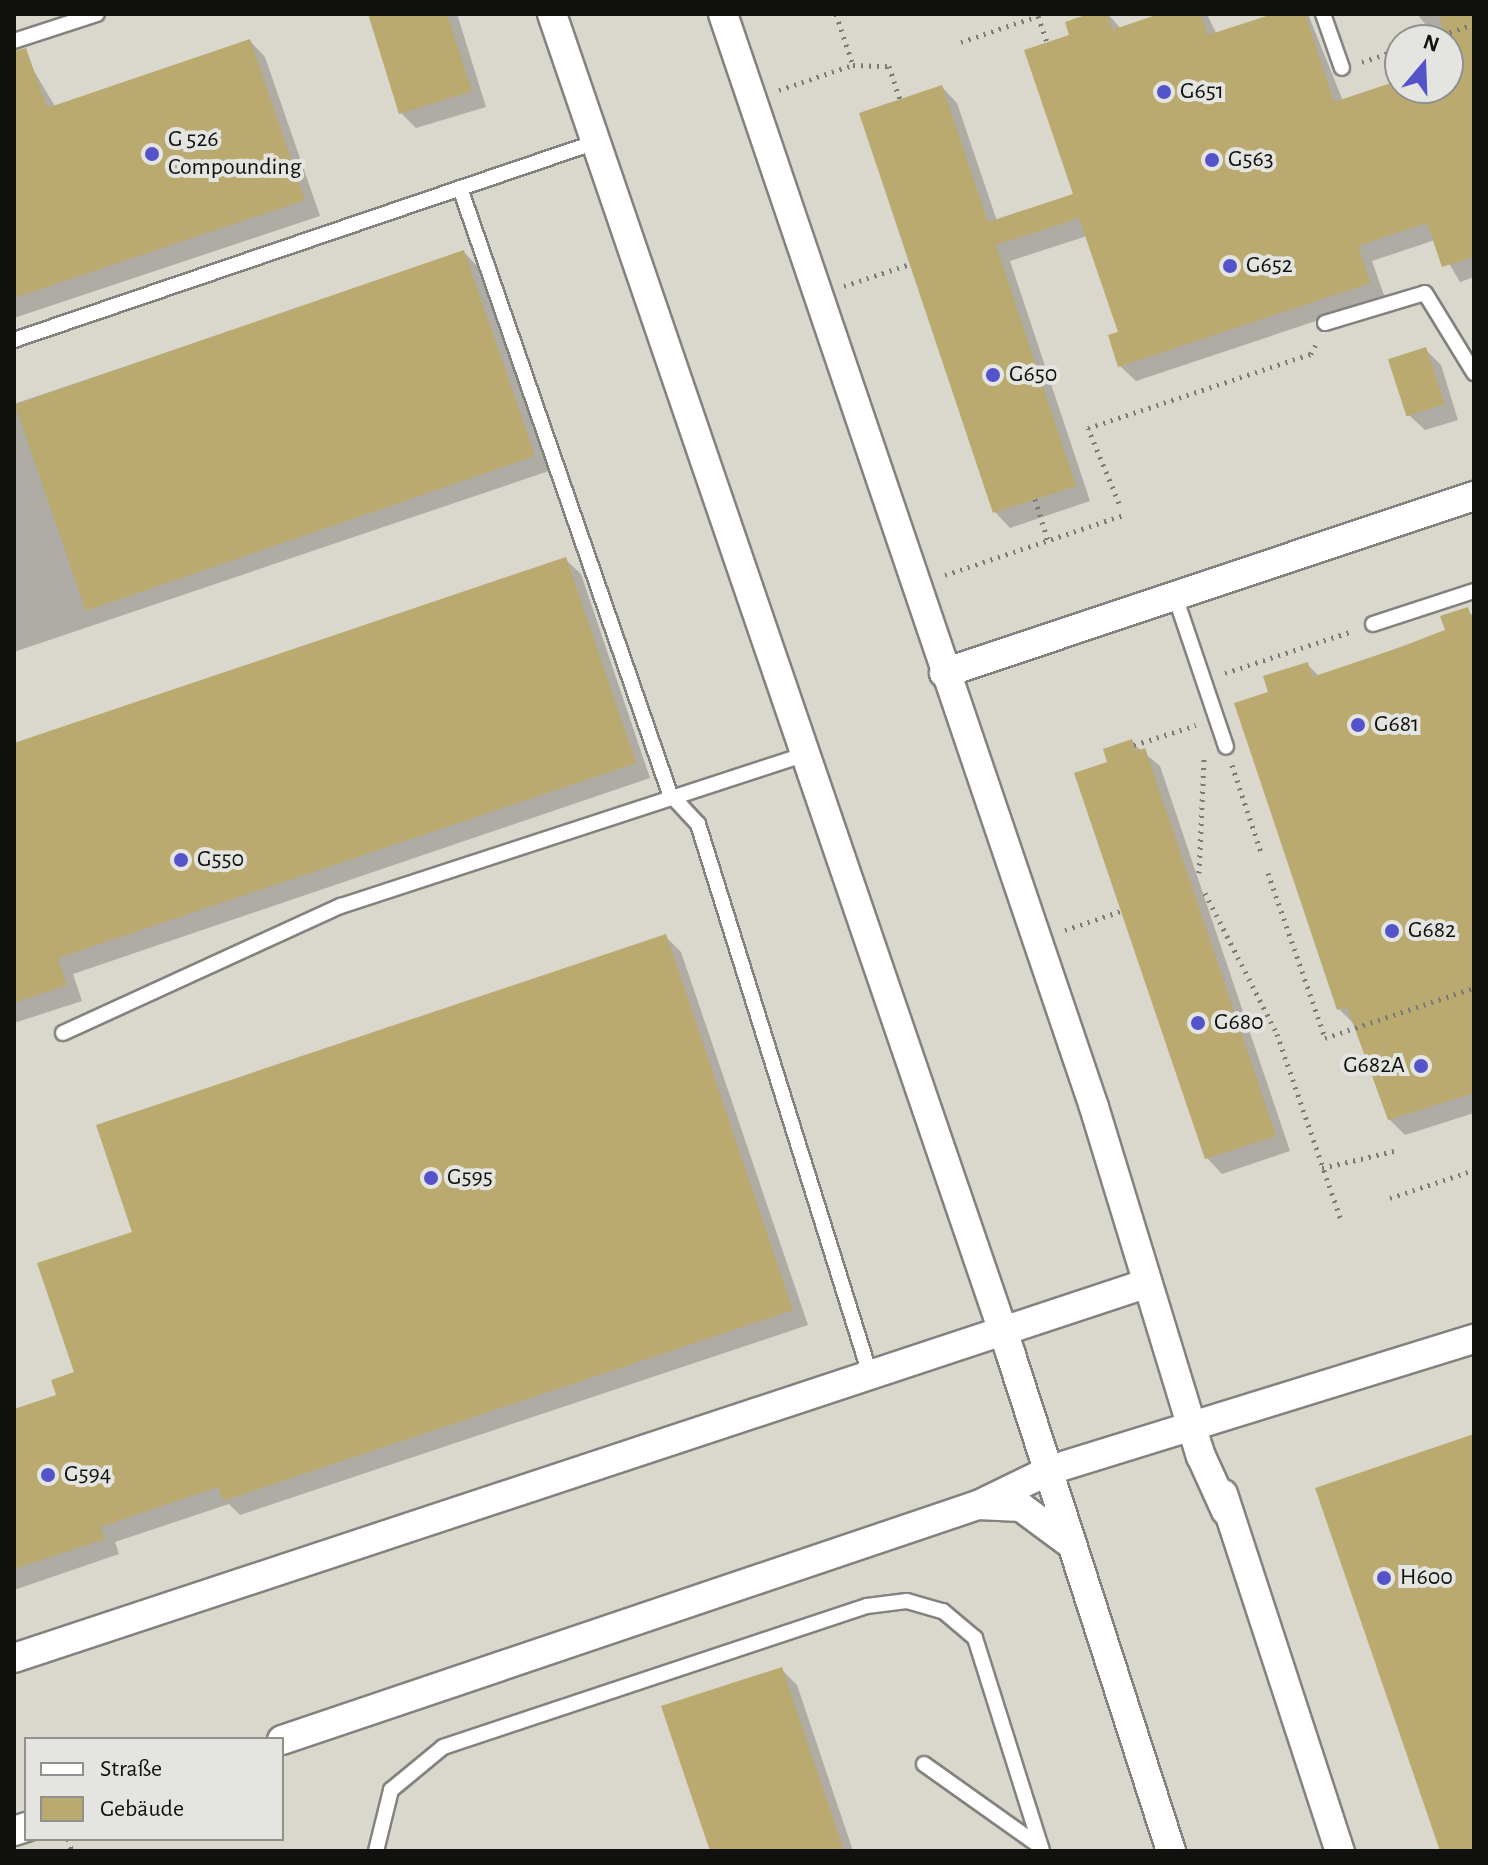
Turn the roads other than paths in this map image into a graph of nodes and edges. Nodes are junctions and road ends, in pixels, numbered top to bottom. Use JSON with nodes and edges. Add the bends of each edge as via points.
{"nodes":[{"id":1,"x":97,"y":14,"type":"edge"},
{"id":2,"x":552,"y":14,"type":"edge"},
{"id":3,"x":1323,"y":14,"type":"edge"},
{"id":4,"x":727,"y":15,"type":"edge"},
{"id":5,"x":14,"y":41,"type":"edge"},
{"id":6,"x":1342,"y":68,"type":"road end"},
{"id":7,"x":596,"y":142,"type":"junction"},
{"id":8,"x":460,"y":188,"type":"junction"},
{"id":9,"x":1325,"y":323,"type":"road end"},
{"id":10,"x":14,"y":340,"type":"edge"},
{"id":11,"x":1474,"y":373,"type":"edge"},
{"id":12,"x":1474,"y":496,"type":"edge"},
{"id":13,"x":1474,"y":591,"type":"edge"},
{"id":14,"x":1175,"y":596,"type":"junction"},
{"id":15,"x":1373,"y":624,"type":"road end"},
{"id":16,"x":944,"y":673,"type":"junction"},
{"id":17,"x":1226,"y":747,"type":"road end"},
{"id":18,"x":803,"y":755,"type":"junction"},
{"id":19,"x":670,"y":794,"type":"junction"},
{"id":20,"x":63,"y":1033,"type":"dead end"},
{"id":21,"x":1148,"y":1283,"type":"junction"},
{"id":22,"x":1000,"y":1329,"type":"junction"},
{"id":23,"x":1474,"y":1339,"type":"edge"},
{"id":24,"x":869,"y":1371,"type":"junction"},
{"id":25,"x":1194,"y":1424,"type":"junction"},
{"id":26,"x":1050,"y":1470,"type":"junction"},
{"id":27,"x":978,"y":1505,"type":"junction"},
{"id":28,"x":1067,"y":1541,"type":"junction"},
{"id":29,"x":14,"y":1658,"type":"edge"},
{"id":30,"x":284,"y":1739,"type":"edge"},
{"id":31,"x":924,"y":1764,"type":"dead end"},
{"id":32,"x":1042,"y":1849,"type":"edge"},
{"id":33,"x":376,"y":1851,"type":"edge"},
{"id":34,"x":1171,"y":1851,"type":"edge"},
{"id":35,"x":1340,"y":1851,"type":"edge"}],
"edges":[{"from":1,"to":5,"type":"lane"},
{"from":2,"to":7,"type":"street"},
{"from":3,"to":6,"type":"lane"},
{"from":4,"to":16,"type":"street"},
{"from":7,"to":8,"type":"lane"},
{"from":7,"to":18,"type":"street"},
{"from":8,"to":10,"type":"lane"},
{"from":8,"to":19,"type":"lane"},
{"from":9,"to":11,"type":"lane","via":[[1425,293]]},
{"from":12,"to":14,"type":"street"},
{"from":13,"to":15,"type":"lane"},
{"from":14,"to":16,"type":"street"},
{"from":14,"to":17,"type":"lane"},
{"from":16,"to":21,"type":"street"},
{"from":18,"to":19,"type":"lane"},
{"from":18,"to":22,"type":"street"},
{"from":19,"to":20,"type":"lane","via":[[341,906]]},
{"from":19,"to":24,"type":"lane","via":[[698,824]]},
{"from":21,"to":22,"type":"street"},
{"from":21,"to":25,"type":"street"},
{"from":22,"to":24,"type":"street"},
{"from":22,"to":26,"type":"street"},
{"from":23,"to":25,"type":"street"},
{"from":24,"to":29,"type":"street"},
{"from":25,"to":26,"type":"street"},
{"from":25,"to":35,"type":"street"},
{"from":26,"to":27,"type":"street"},
{"from":26,"to":28,"type":"street"},
{"from":27,"to":28,"type":"street","via":[[1021,1507]]},
{"from":27,"to":30,"type":"street"},
{"from":28,"to":34,"type":"street"},
{"from":31,"to":32,"type":"lane"},
{"from":32,"to":33,"type":"lane","via":[[975,1638],[943,1611],[898,1601],[443,1747],[391,1790]]}]}
